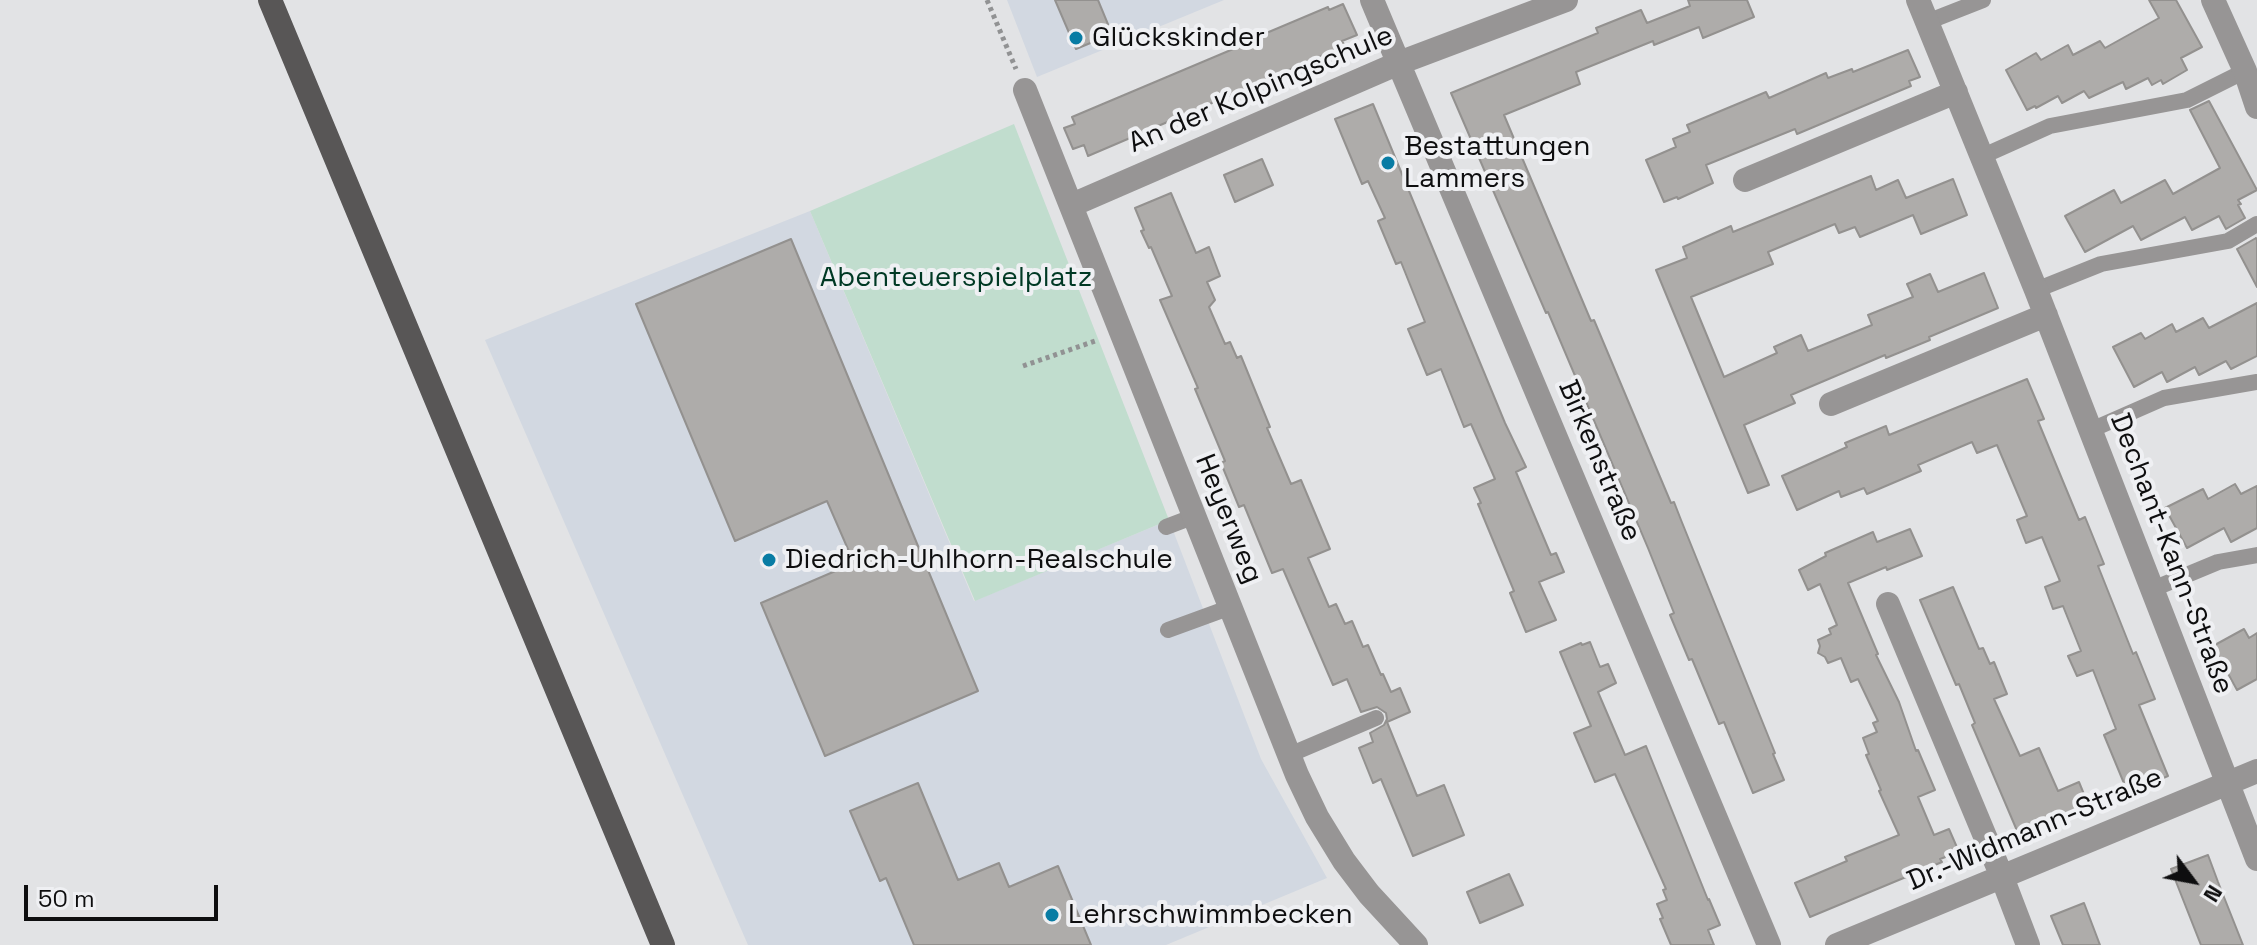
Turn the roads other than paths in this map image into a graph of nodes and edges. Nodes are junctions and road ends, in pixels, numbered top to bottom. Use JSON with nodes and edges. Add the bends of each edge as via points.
{"nodes":[{"id":1,"x":270,"y":0,"type":"edge"},
{"id":2,"x":1372,"y":0,"type":"edge"},
{"id":3,"x":1566,"y":0,"type":"edge"},
{"id":4,"x":1983,"y":0,"type":"edge"},
{"id":5,"x":2213,"y":0,"type":"edge"},
{"id":6,"x":1923,"y":11,"type":"edge"},
{"id":7,"x":1399,"y":63,"type":"junction"},
{"id":8,"x":2245,"y":71,"type":"junction"},
{"id":9,"x":1025,"y":90,"type":"road end"},
{"id":10,"x":1956,"y":92,"type":"junction"},
{"id":11,"x":2257,"y":107,"type":"edge"},
{"id":12,"x":1983,"y":156,"type":"junction"},
{"id":13,"x":1745,"y":180,"type":"dead end"},
{"id":14,"x":1072,"y":205,"type":"junction"},
{"id":15,"x":2257,"y":224,"type":"edge"},
{"id":16,"x":2036,"y":290,"type":"junction"},
{"id":17,"x":2046,"y":315,"type":"junction"},
{"id":18,"x":2257,"y":382,"type":"edge"},
{"id":19,"x":1831,"y":404,"type":"dead end"},
{"id":20,"x":2091,"y":430,"type":"junction"},
{"id":21,"x":1195,"y":516,"type":"junction"},
{"id":22,"x":1166,"y":527,"type":"dead end"},
{"id":23,"x":2257,"y":555,"type":"edge"},
{"id":24,"x":2153,"y":589,"type":"junction"},
{"id":25,"x":1888,"y":604,"type":"dead end"},
{"id":26,"x":1231,"y":607,"type":"junction"},
{"id":27,"x":1168,"y":630,"type":"dead end"},
{"id":28,"x":1376,"y":718,"type":"dead end"},
{"id":29,"x":1289,"y":755,"type":"junction"},
{"id":30,"x":2257,"y":771,"type":"edge"},
{"id":31,"x":2227,"y":782,"type":"junction"},
{"id":32,"x":2257,"y":859,"type":"edge"},
{"id":33,"x":2002,"y":877,"type":"junction"},
{"id":34,"x":663,"y":945,"type":"edge"},
{"id":35,"x":1416,"y":945,"type":"edge"},
{"id":36,"x":1769,"y":945,"type":"edge"},
{"id":37,"x":1837,"y":945,"type":"edge"},
{"id":38,"x":2028,"y":945,"type":"edge"}],
"edges":[{"from":1,"to":34,"type":"main road"},
{"from":2,"to":7,"type":"street","name":"Birkenstraße"},
{"from":3,"to":7,"type":"street","name":"An der Kolpingschule"},
{"from":4,"to":6,"type":"lane"},
{"from":5,"to":8,"type":"street"},
{"from":6,"to":10,"type":"street","name":"Dechant-Kann-Straße"},
{"from":7,"to":14,"type":"street","name":"An der Kolpingschule"},
{"from":7,"to":36,"type":"street","name":"Birkenstraße"},
{"from":8,"to":11,"type":"street"},
{"from":8,"to":12,"type":"lane","via":[[2187,100],[2050,126]]},
{"from":9,"to":14,"type":"street","name":"Heyerweg"},
{"from":10,"to":12,"type":"street","name":"Dechant-Kann-Straße"},
{"from":10,"to":13,"type":"street"},
{"from":12,"to":16,"type":"street","name":"Dechant-Kann-Straße"},
{"from":14,"to":21,"type":"street","name":"Heyerweg"},
{"from":15,"to":16,"type":"lane","via":[[2228,241],[2101,264]]},
{"from":16,"to":17,"type":"street","name":"Dechant-Kann-Straße"},
{"from":17,"to":19,"type":"street"},
{"from":17,"to":20,"type":"street","name":"Dechant-Kann-Straße"},
{"from":18,"to":20,"type":"lane","via":[[2164,398]]},
{"from":20,"to":24,"type":"street","name":"Dechant-Kann-Straße"},
{"from":21,"to":22,"type":"lane"},
{"from":21,"to":26,"type":"street","name":"Heyerweg"},
{"from":23,"to":24,"type":"lane","via":[[2218,562]]},
{"from":24,"to":31,"type":"street","name":"Dechant-Kann-Straße"},
{"from":25,"to":33,"type":"street"},
{"from":26,"to":27,"type":"lane"},
{"from":26,"to":29,"type":"street","name":"Heyerweg"},
{"from":28,"to":29,"type":"lane"},
{"from":29,"to":35,"type":"street","name":"Heyerweg","via":[[1336,849]]},
{"from":30,"to":31,"type":"street","name":"Dr.-Widmann-Straße"},
{"from":31,"to":32,"type":"street","name":"Dechant-Kann-Straße"},
{"from":31,"to":33,"type":"street","name":"Dr.-Widmann-Straße"},
{"from":33,"to":37,"type":"street","name":"Dr.-Widmann-Straße"},
{"from":33,"to":38,"type":"street"}]}
